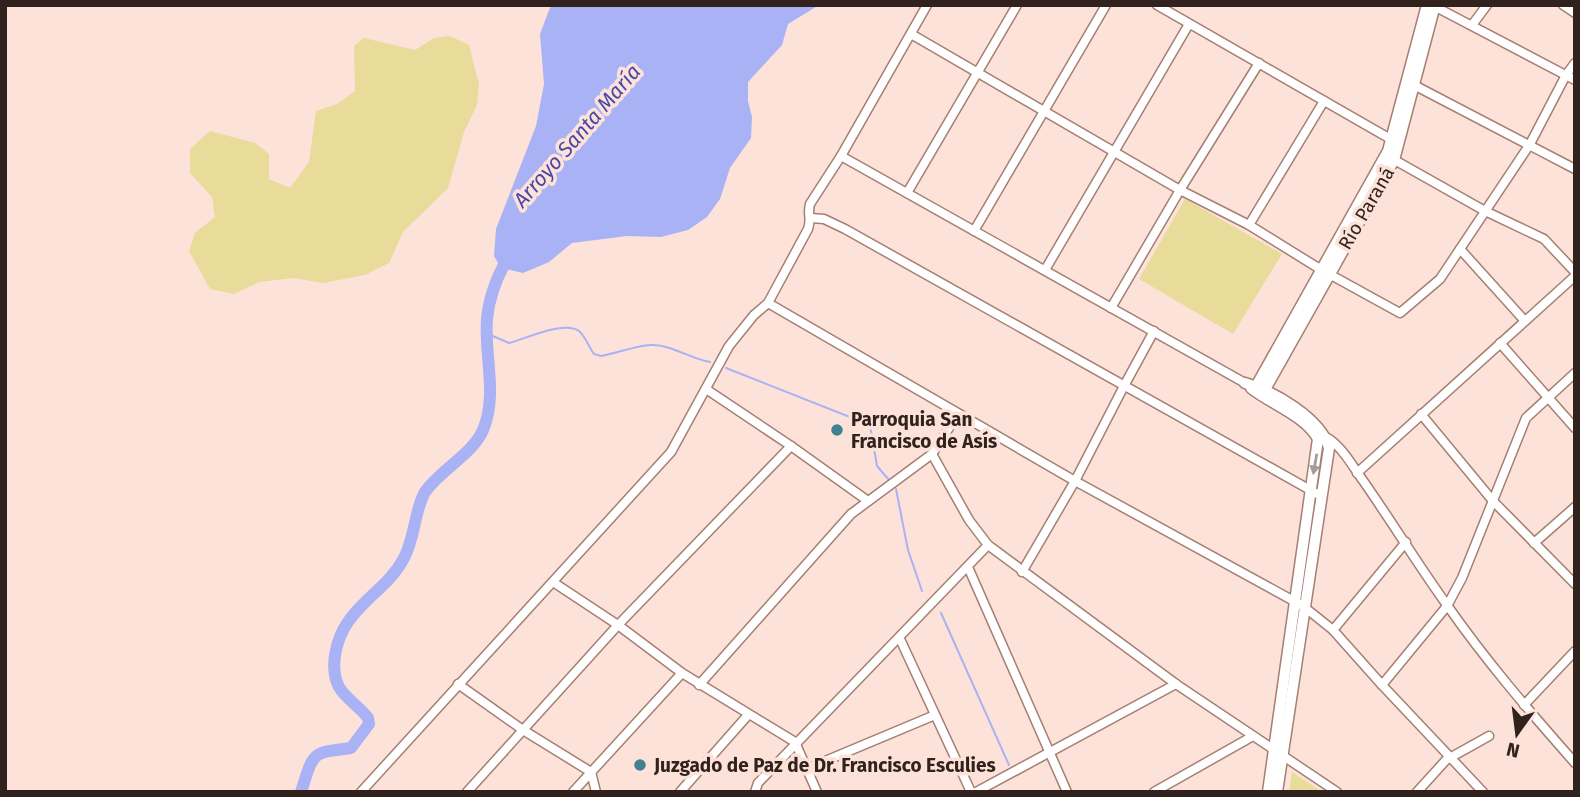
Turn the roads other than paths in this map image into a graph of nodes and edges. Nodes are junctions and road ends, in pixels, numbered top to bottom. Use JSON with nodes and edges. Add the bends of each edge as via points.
{"nodes":[{"id":1,"x":927,"y":5,"type":"edge"},
{"id":2,"x":1017,"y":5,"type":"edge"},
{"id":3,"x":1106,"y":5,"type":"edge"},
{"id":4,"x":1157,"y":5,"type":"edge"},
{"id":5,"x":1427,"y":5,"type":"edge"},
{"id":6,"x":1487,"y":5,"type":"edge"},
{"id":7,"x":1563,"y":5,"type":"edge"},
{"id":8,"x":1434,"y":6,"type":"edge"},
{"id":9,"x":1575,"y":13,"type":"edge"},
{"id":10,"x":1189,"y":23,"type":"junction"},
{"id":11,"x":1472,"y":25,"type":"junction"},
{"id":12,"x":911,"y":34,"type":"junction"},
{"id":13,"x":1259,"y":63,"type":"junction"},
{"id":14,"x":1575,"y":63,"type":"edge"},
{"id":15,"x":977,"y":73,"type":"junction"},
{"id":16,"x":1566,"y":75,"type":"junction"},
{"id":17,"x":1575,"y":80,"type":"edge"},
{"id":18,"x":1411,"y":84,"type":"junction"},
{"id":19,"x":1324,"y":101,"type":"junction"},
{"id":20,"x":1045,"y":112,"type":"junction"},
{"id":21,"x":1396,"y":142,"type":"junction"},
{"id":22,"x":1530,"y":144,"type":"junction"},
{"id":23,"x":1113,"y":151,"type":"junction"},
{"id":24,"x":841,"y":156,"type":"junction"},
{"id":25,"x":1390,"y":157,"type":"junction"},
{"id":26,"x":1575,"y":169,"type":"edge"},
{"id":27,"x":1180,"y":190,"type":"junction"},
{"id":28,"x":906,"y":193,"type":"junction"},
{"id":29,"x":1485,"y":211,"type":"junction"},
{"id":30,"x":811,"y":218,"type":"junction"},
{"id":31,"x":1249,"y":225,"type":"junction"},
{"id":32,"x":974,"y":231,"type":"junction"},
{"id":33,"x":1460,"y":249,"type":"junction"},
{"id":34,"x":1045,"y":270,"type":"junction"},
{"id":35,"x":1324,"y":271,"type":"junction"},
{"id":36,"x":1575,"y":274,"type":"edge"},
{"id":37,"x":768,"y":303,"type":"junction"},
{"id":38,"x":1111,"y":308,"type":"junction"},
{"id":39,"x":1525,"y":321,"type":"junction"},
{"id":40,"x":1154,"y":331,"type":"junction"},
{"id":41,"x":1500,"y":343,"type":"junction"},
{"id":42,"x":1575,"y":373,"type":"edge"},
{"id":43,"x":1124,"y":386,"type":"junction"},
{"id":44,"x":706,"y":388,"type":"junction"},
{"id":45,"x":1256,"y":389,"type":"junction"},
{"id":46,"x":1546,"y":397,"type":"junction"},
{"id":47,"x":958,"y":414,"type":"junction"},
{"id":48,"x":1421,"y":414,"type":"junction"},
{"id":49,"x":1575,"y":428,"type":"edge"},
{"id":50,"x":1326,"y":438,"type":"junction"},
{"id":51,"x":791,"y":446,"type":"junction"},
{"id":52,"x":932,"y":454,"type":"junction"},
{"id":53,"x":1357,"y":473,"type":"junction"},
{"id":54,"x":1075,"y":481,"type":"junction"},
{"id":55,"x":1316,"y":493,"type":"junction"},
{"id":56,"x":868,"y":501,"type":"junction"},
{"id":57,"x":1493,"y":501,"type":"junction"},
{"id":58,"x":1575,"y":507,"type":"edge"},
{"id":59,"x":1406,"y":542,"type":"junction"},
{"id":60,"x":1534,"y":543,"type":"junction"},
{"id":61,"x":989,"y":545,"type":"junction"},
{"id":62,"x":968,"y":567,"type":"junction"},
{"id":63,"x":1022,"y":572,"type":"junction"},
{"id":64,"x":553,"y":582,"type":"junction"},
{"id":65,"x":1575,"y":584,"type":"edge"},
{"id":66,"x":1299,"y":604,"type":"junction"},
{"id":67,"x":1447,"y":606,"type":"junction"},
{"id":68,"x":618,"y":625,"type":"junction"},
{"id":69,"x":1333,"y":630,"type":"junction"},
{"id":70,"x":900,"y":639,"type":"junction"},
{"id":71,"x":1575,"y":651,"type":"edge"},
{"id":72,"x":682,"y":673,"type":"junction"},
{"id":73,"x":458,"y":684,"type":"junction"},
{"id":74,"x":699,"y":684,"type":"junction"},
{"id":75,"x":1176,"y":684,"type":"junction"},
{"id":76,"x":1381,"y":685,"type":"junction"},
{"id":77,"x":1524,"y":705,"type":"junction"},
{"id":78,"x":748,"y":715,"type":"junction"},
{"id":79,"x":935,"y":715,"type":"junction"},
{"id":80,"x":523,"y":730,"type":"junction"},
{"id":81,"x":1253,"y":736,"type":"junction"},
{"id":82,"x":1489,"y":736,"type":"dead end"},
{"id":83,"x":795,"y":742,"type":"junction"},
{"id":84,"x":1048,"y":751,"type":"junction"},
{"id":85,"x":1277,"y":752,"type":"junction"},
{"id":86,"x":1452,"y":757,"type":"junction"},
{"id":87,"x":1575,"y":763,"type":"edge"},
{"id":88,"x":807,"y":769,"type":"junction"},
{"id":89,"x":591,"y":772,"type":"junction"},
{"id":90,"x":361,"y":792,"type":"edge"},
{"id":91,"x":467,"y":792,"type":"edge"},
{"id":92,"x":573,"y":792,"type":"edge"},
{"id":93,"x":596,"y":792,"type":"edge"},
{"id":94,"x":680,"y":792,"type":"edge"},
{"id":95,"x":755,"y":792,"type":"edge"},
{"id":96,"x":817,"y":792,"type":"edge"},
{"id":97,"x":974,"y":792,"type":"edge"},
{"id":98,"x":1067,"y":792,"type":"edge"},
{"id":99,"x":1154,"y":792,"type":"edge"},
{"id":100,"x":1268,"y":792,"type":"edge"},
{"id":101,"x":1277,"y":792,"type":"edge"},
{"id":102,"x":1337,"y":792,"type":"edge"},
{"id":103,"x":1417,"y":792,"type":"edge"},
{"id":104,"x":1483,"y":792,"type":"edge"}],
"edges":[{"from":1,"to":12,"type":"street"},
{"from":2,"to":15,"type":"street"},
{"from":3,"to":20,"type":"street"},
{"from":4,"to":10,"type":"street"},
{"from":5,"to":18,"type":"street","name":"Río Paraná"},
{"from":6,"to":11,"type":"street"},
{"from":7,"to":9,"type":"street"},
{"from":8,"to":11,"type":"street"},
{"from":8,"to":18,"type":"street","name":"Río Paraná"},
{"from":10,"to":13,"type":"street"},
{"from":10,"to":23,"type":"street"},
{"from":11,"to":16,"type":"street"},
{"from":12,"to":15,"type":"street"},
{"from":12,"to":24,"type":"street"},
{"from":13,"to":19,"type":"street"},
{"from":13,"to":27,"type":"street"},
{"from":14,"to":16,"type":"street"},
{"from":15,"to":20,"type":"street"},
{"from":15,"to":28,"type":"street"},
{"from":16,"to":17,"type":"street"},
{"from":16,"to":22,"type":"street"},
{"from":18,"to":21,"type":"street","name":"Río Paraná"},
{"from":18,"to":22,"type":"street"},
{"from":19,"to":21,"type":"street"},
{"from":19,"to":31,"type":"street"},
{"from":20,"to":23,"type":"street"},
{"from":20,"to":32,"type":"street"},
{"from":21,"to":25,"type":"street","name":"Río Paraná"},
{"from":22,"to":26,"type":"street"},
{"from":22,"to":29,"type":"street"},
{"from":23,"to":27,"type":"street"},
{"from":23,"to":34,"type":"street"},
{"from":24,"to":28,"type":"street"},
{"from":24,"to":30,"type":"street","via":[[810,204]]},
{"from":25,"to":29,"type":"street"},
{"from":25,"to":35,"type":"street","name":"Río Paraná"},
{"from":27,"to":31,"type":"street"},
{"from":27,"to":38,"type":"street"},
{"from":28,"to":32,"type":"street"},
{"from":29,"to":33,"type":"street"},
{"from":29,"to":36,"type":"street","via":[[1544,239]]},
{"from":30,"to":37,"type":"street"},
{"from":30,"to":43,"type":"street","via":[[845,229]]},
{"from":31,"to":35,"type":"street"},
{"from":32,"to":34,"type":"street"},
{"from":33,"to":35,"type":"street","via":[[1440,279],[1400,313]]},
{"from":33,"to":39,"type":"street"},
{"from":34,"to":38,"type":"street"},
{"from":35,"to":45,"type":"street","name":"Río Paraná"},
{"from":36,"to":39,"type":"street"},
{"from":37,"to":44,"type":"street","via":[[736,336]]},
{"from":37,"to":47,"type":"street"},
{"from":38,"to":40,"type":"street"},
{"from":39,"to":41,"type":"street"},
{"from":40,"to":43,"type":"street"},
{"from":40,"to":45,"type":"street"},
{"from":41,"to":46,"type":"street"},
{"from":41,"to":48,"type":"street"},
{"from":42,"to":46,"type":"street"},
{"from":43,"to":54,"type":"street"},
{"from":43,"to":55,"type":"street"},
{"from":44,"to":51,"type":"street"},
{"from":44,"to":64,"type":"street","via":[[671,452]]},
{"from":45,"to":50,"type":"street","via":[[1296,409]]},
{"from":45,"to":55,"type":"street","one_way":true,"via":[[1314,432],[1318,439]]},
{"from":46,"to":49,"type":"street"},
{"from":46,"to":57,"type":"street","via":[[1526,418]]},
{"from":47,"to":52,"type":"street"},
{"from":47,"to":54,"type":"street"},
{"from":48,"to":53,"type":"street"},
{"from":48,"to":57,"type":"street"},
{"from":50,"to":53,"type":"street"},
{"from":50,"to":55,"type":"street","via":[[1329,448]]},
{"from":51,"to":56,"type":"street"},
{"from":51,"to":68,"type":"street"},
{"from":52,"to":56,"type":"street"},
{"from":52,"to":61,"type":"street","via":[[969,520]]},
{"from":53,"to":59,"type":"street"},
{"from":54,"to":63,"type":"street"},
{"from":54,"to":66,"type":"street"},
{"from":55,"to":66,"type":"street"},
{"from":56,"to":74,"type":"street","via":[[851,514]]},
{"from":57,"to":60,"type":"street"},
{"from":57,"to":67,"type":"street"},
{"from":58,"to":60,"type":"street"},
{"from":59,"to":67,"type":"street"},
{"from":59,"to":69,"type":"street"},
{"from":60,"to":65,"type":"street"},
{"from":61,"to":62,"type":"street"},
{"from":61,"to":63,"type":"street"},
{"from":62,"to":70,"type":"street"},
{"from":62,"to":84,"type":"street"},
{"from":63,"to":75,"type":"street"},
{"from":64,"to":68,"type":"street"},
{"from":64,"to":73,"type":"street"},
{"from":66,"to":69,"type":"street"},
{"from":66,"to":85,"type":"street"},
{"from":67,"to":76,"type":"street"},
{"from":67,"to":77,"type":"street"},
{"from":68,"to":72,"type":"street"},
{"from":68,"to":80,"type":"street"},
{"from":69,"to":76,"type":"street"},
{"from":70,"to":79,"type":"street"},
{"from":70,"to":83,"type":"street"},
{"from":71,"to":77,"type":"street"},
{"from":72,"to":74,"type":"street"},
{"from":72,"to":89,"type":"street"},
{"from":73,"to":80,"type":"street"},
{"from":73,"to":90,"type":"street"},
{"from":74,"to":78,"type":"street"},
{"from":75,"to":81,"type":"street"},
{"from":75,"to":84,"type":"street"},
{"from":76,"to":86,"type":"street"},
{"from":77,"to":87,"type":"street"},
{"from":78,"to":83,"type":"street"},
{"from":78,"to":94,"type":"street"},
{"from":79,"to":88,"type":"street"},
{"from":79,"to":97,"type":"street"},
{"from":80,"to":89,"type":"street"},
{"from":80,"to":91,"type":"street"},
{"from":81,"to":85,"type":"street"},
{"from":81,"to":99,"type":"street"},
{"from":82,"to":86,"type":"street"},
{"from":83,"to":88,"type":"street"},
{"from":83,"to":95,"type":"street"},
{"from":84,"to":97,"type":"street"},
{"from":84,"to":98,"type":"street"},
{"from":85,"to":100,"type":"street"},
{"from":85,"to":101,"type":"street"},
{"from":85,"to":102,"type":"street"},
{"from":86,"to":103,"type":"street"},
{"from":86,"to":104,"type":"street"},
{"from":88,"to":96,"type":"street"},
{"from":89,"to":92,"type":"street"},
{"from":89,"to":93,"type":"street"}]}
